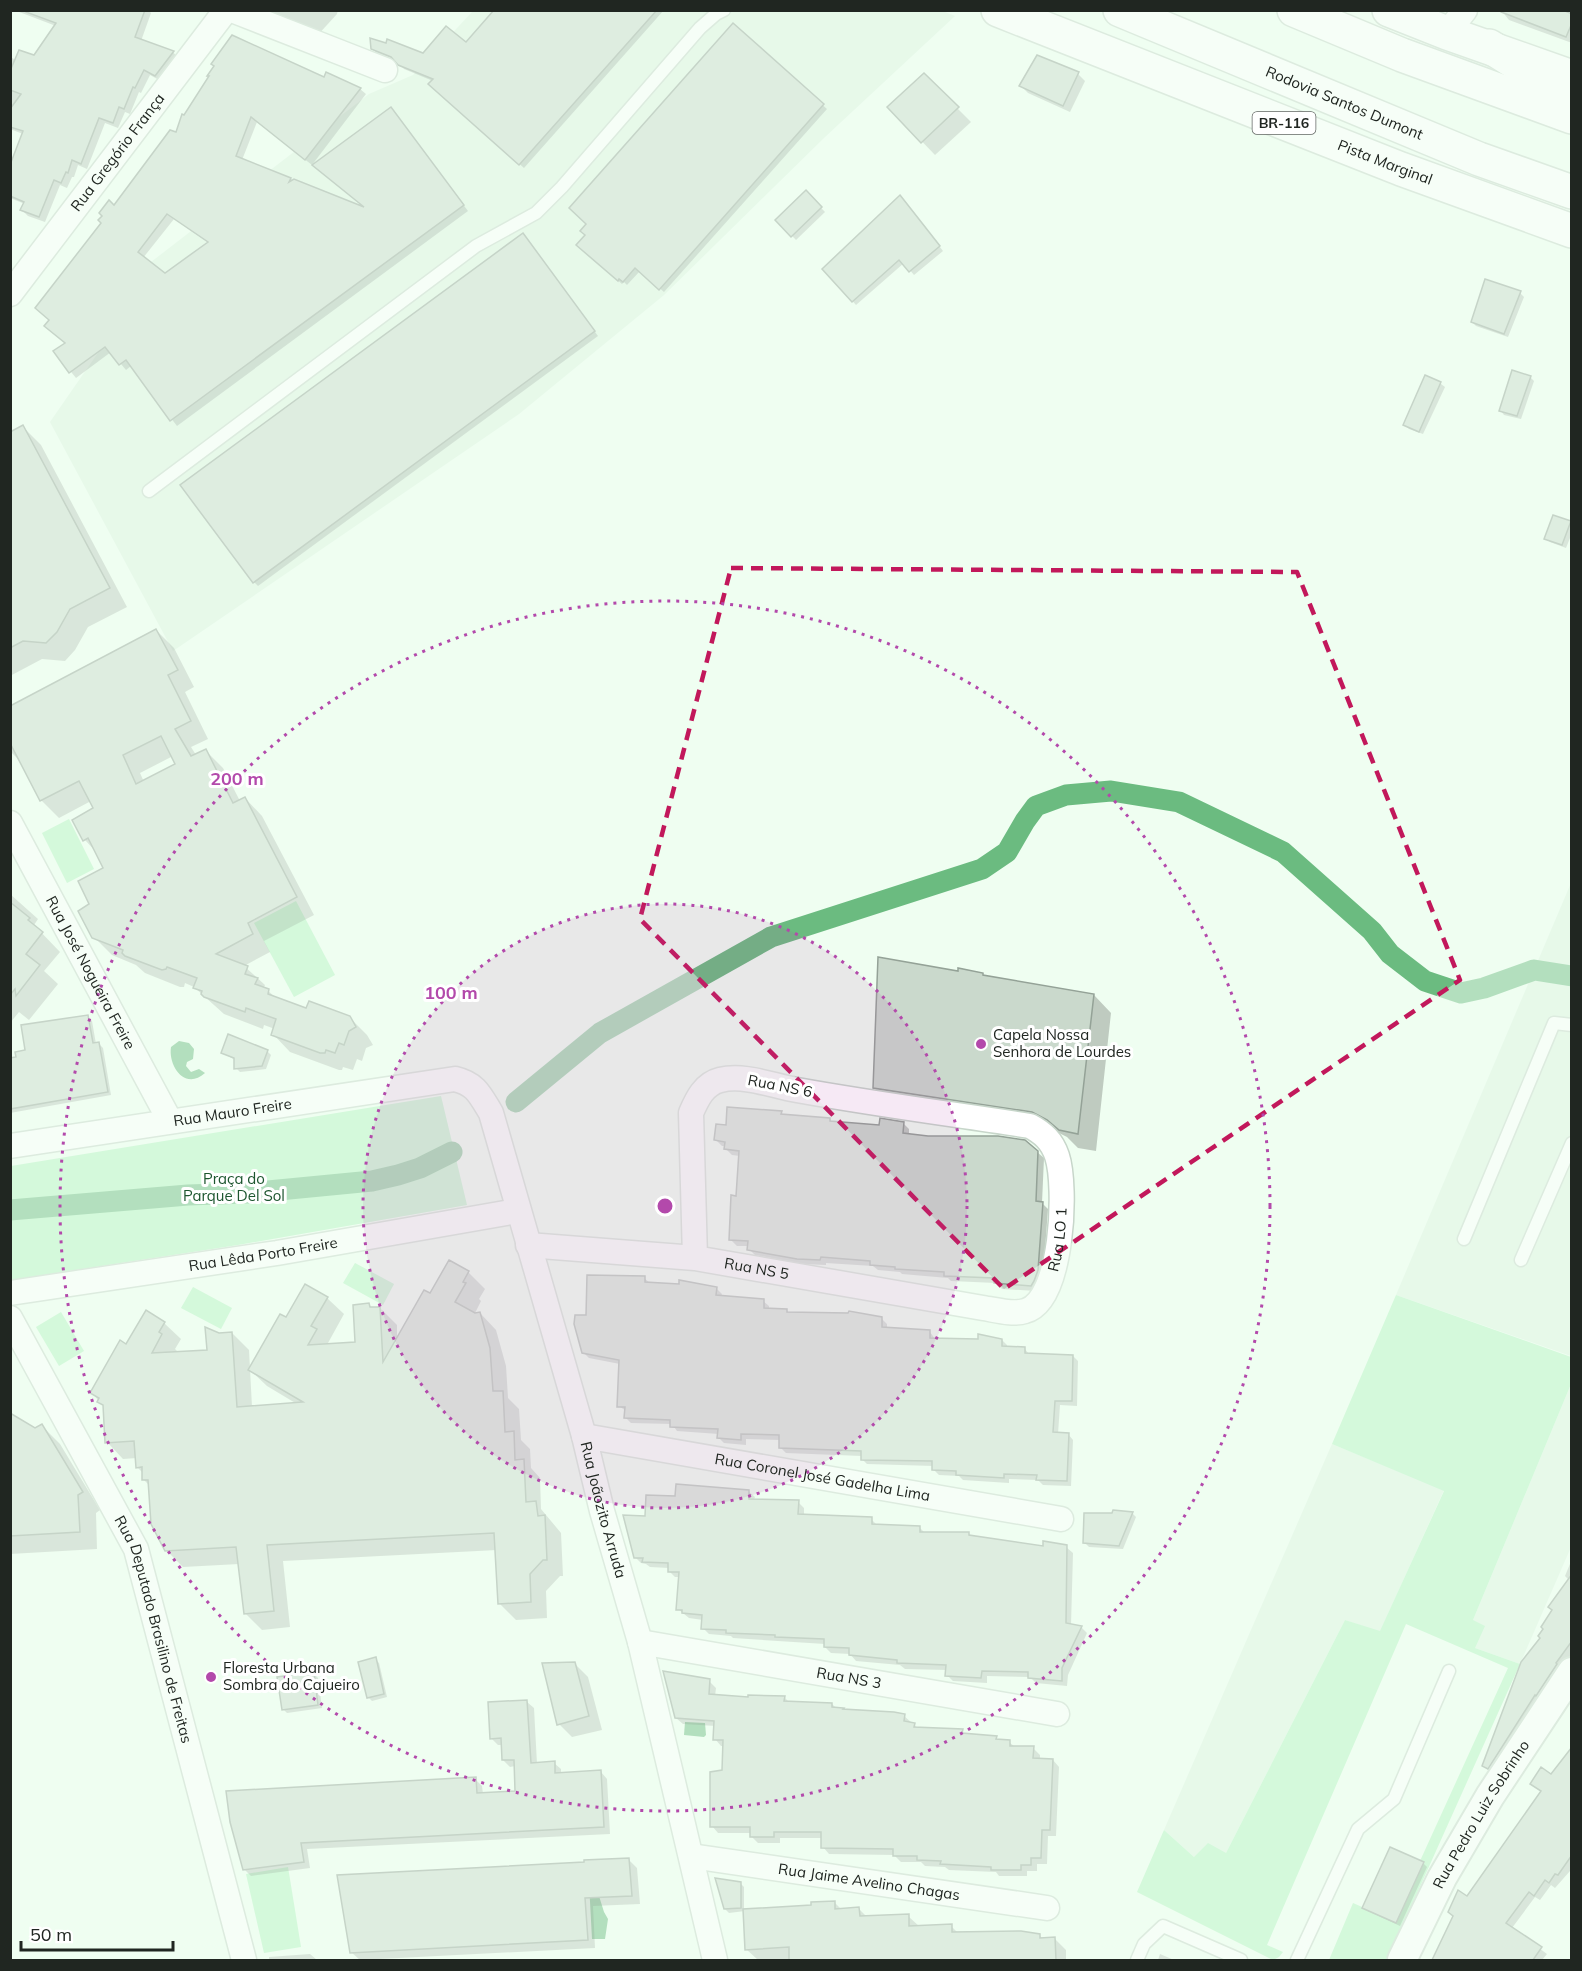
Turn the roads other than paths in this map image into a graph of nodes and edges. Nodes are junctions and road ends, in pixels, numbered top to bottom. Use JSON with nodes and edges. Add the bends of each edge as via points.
{"nodes":[{"id":1,"x":226,"y":10,"type":"edge"},
{"id":2,"x":232,"y":10,"type":"edge"},
{"id":3,"x":724,"y":10,"type":"edge"},
{"id":4,"x":998,"y":10,"type":"edge"},
{"id":5,"x":1120,"y":10,"type":"edge"},
{"id":6,"x":1294,"y":10,"type":"edge"},
{"id":7,"x":1389,"y":10,"type":"edge"},
{"id":8,"x":1456,"y":22,"type":"edge"},
{"id":9,"x":1489,"y":46,"type":"junction"},
{"id":10,"x":385,"y":70,"type":"dead end"},
{"id":11,"x":1572,"y":76,"type":"edge"},
{"id":12,"x":1572,"y":98,"type":"edge"},
{"id":13,"x":1572,"y":117,"type":"edge"},
{"id":14,"x":1572,"y":192,"type":"edge"},
{"id":15,"x":1572,"y":231,"type":"edge"},
{"id":16,"x":10,"y":294,"type":"edge"},
{"id":17,"x":149,"y":491,"type":"dead end"},
{"id":18,"x":10,"y":823,"type":"edge"},
{"id":19,"x":1572,"y":1025,"type":"edge"},
{"id":20,"x":455,"y":1079,"type":"joint"},
{"id":21,"x":170,"y":1121,"type":"junction"},
{"id":22,"x":1029,"y":1126,"type":"joint"},
{"id":23,"x":1572,"y":1143,"type":"edge"},
{"id":24,"x":10,"y":1146,"type":"edge"},
{"id":25,"x":517,"y":1211,"type":"junction"},
{"id":26,"x":1464,"y":1239,"type":"dead end"},
{"id":27,"x":528,"y":1245,"type":"junction"},
{"id":28,"x":695,"y":1258,"type":"junction"},
{"id":29,"x":1521,"y":1260,"type":"dead end"},
{"id":30,"x":10,"y":1293,"type":"edge"},
{"id":31,"x":983,"y":1308,"type":"joint"},
{"id":32,"x":10,"y":1318,"type":"edge"},
{"id":33,"x":584,"y":1436,"type":"junction"},
{"id":34,"x":1061,"y":1520,"type":"dead end"},
{"id":35,"x":640,"y":1642,"type":"junction"},
{"id":36,"x":1449,"y":1671,"type":"dead end"},
{"id":37,"x":1572,"y":1672,"type":"edge"},
{"id":38,"x":1057,"y":1714,"type":"dead end"},
{"id":39,"x":691,"y":1856,"type":"junction"},
{"id":40,"x":1047,"y":1908,"type":"dead end"},
{"id":41,"x":244,"y":1960,"type":"edge"},
{"id":42,"x":715,"y":1960,"type":"edge"},
{"id":43,"x":1137,"y":1960,"type":"edge"},
{"id":44,"x":1240,"y":1960,"type":"edge"},
{"id":45,"x":1297,"y":1960,"type":"edge"},
{"id":46,"x":1402,"y":1960,"type":"edge"}],
"edges":[{"from":1,"to":16,"type":"street","name":"Rua Gregório França"},
{"from":2,"to":10,"type":"street"},
{"from":3,"to":17,"type":"lane","via":[[700,28],[536,213],[476,246]]},
{"from":4,"to":15,"type":"main road","name":"Pista Marginal","number":"BR-116","via":[[1401,169]]},
{"from":5,"to":14,"type":"main road","name":"Rodovia Santos Dumont","number":"BR-116","via":[[1479,159]]},
{"from":6,"to":13,"type":"main road","via":[[1402,55]]},
{"from":7,"to":8,"type":"main road"},
{"from":8,"to":9,"type":"main road"},
{"from":9,"to":11,"type":"main road"},
{"from":9,"to":12,"type":"main road"},
{"from":18,"to":21,"type":"street","name":"Rua José Nogueira Freire"},
{"from":19,"to":26,"type":"lane","via":[[1554,1023]]},
{"from":20,"to":21,"type":"street","name":"Rua Mauro Freire"},
{"from":20,"to":25,"type":"street","name":"Rua Joãozito Arruda","via":[[469,1083],[491,1113]]},
{"from":21,"to":24,"type":"street","name":"Rua Mauro Freire"},
{"from":22,"to":28,"type":"street","name":"Rua NS 6","via":[[740,1078],[715,1082],[698,1096],[691,1113]]},
{"from":22,"to":31,"type":"street","name":"Rua LO 1","via":[[1041,1132],[1057,1157],[1063,1195],[1052,1280],[1038,1303],[1026,1311]]},
{"from":23,"to":29,"type":"lane"},
{"from":25,"to":27,"type":"street","name":"Rua Joãozito Arruda"},
{"from":25,"to":30,"type":"street","name":"Rua Lêda Porto Freire","via":[[277,1253]]},
{"from":27,"to":28,"type":"street","name":"Rua NS 5"},
{"from":27,"to":33,"type":"street","name":"Rua Joãozito Arruda"},
{"from":28,"to":31,"type":"street","name":"Rua NS 5"},
{"from":32,"to":41,"type":"street","name":"Rua Deputado Brasilino de Freitas","via":[[136,1549]]},
{"from":33,"to":34,"type":"street","name":"Rua Coronel José Gadelha Lima"},
{"from":33,"to":35,"type":"street","name":"Rua Joãozito Arruda"},
{"from":35,"to":38,"type":"street","name":"Rua NS 3"},
{"from":35,"to":39,"type":"street","name":"Rua Joãozito Arruda"},
{"from":36,"to":45,"type":"lane","via":[[1394,1799],[1358,1829]]},
{"from":37,"to":46,"type":"street","name":"Rua Pedro Luiz Sobrinho","via":[[1490,1796],[1442,1878]]},
{"from":39,"to":40,"type":"street","name":"Rua Jaime Avelino Chagas"},
{"from":39,"to":42,"type":"street","name":"Rua Joãozito Arruda"},
{"from":43,"to":44,"type":"lane","via":[[1144,1944],[1163,1926]]}]}
